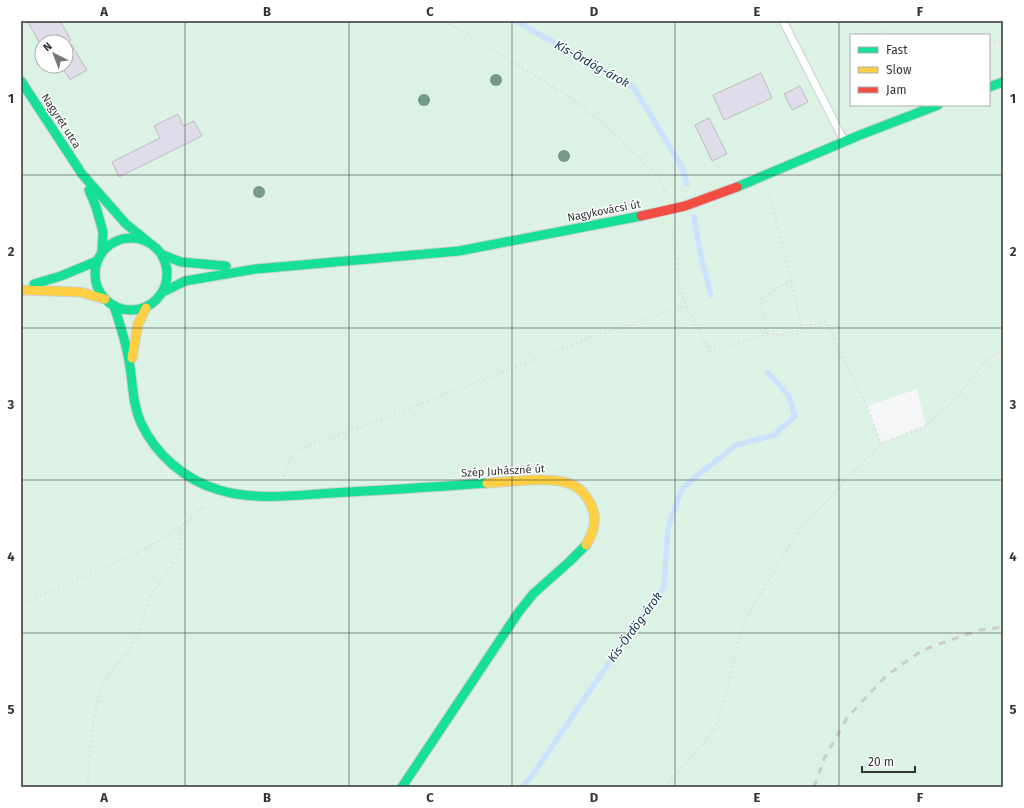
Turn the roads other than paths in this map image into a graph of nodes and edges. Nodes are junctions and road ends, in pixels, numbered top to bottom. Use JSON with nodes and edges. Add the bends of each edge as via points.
{"nodes":[{"id":1,"x":783,"y":21,"type":"edge"},
{"id":2,"x":21,"y":81,"type":"edge"},
{"id":3,"x":1003,"y":82,"type":"edge"},
{"id":4,"x":990,"y":87,"type":"edge"},
{"id":5,"x":935,"y":106,"type":"edge"},
{"id":6,"x":844,"y":141,"type":"junction"},
{"id":7,"x":82,"y":174,"type":"junction"},
{"id":8,"x":146,"y":241,"type":"junction"},
{"id":9,"x":102,"y":252,"type":"junction"},
{"id":10,"x":163,"y":255,"type":"junction"},
{"id":11,"x":97,"y":262,"type":"junction"},
{"id":12,"x":256,"y":268,"type":"junction"},
{"id":13,"x":21,"y":289,"type":"edge"},
{"id":14,"x":163,"y":292,"type":"junction"},
{"id":15,"x":105,"y":300,"type":"junction"},
{"id":16,"x":114,"y":306,"type":"junction"},
{"id":17,"x":146,"y":308,"type":"junction"},
{"id":18,"x":130,"y":369,"type":"junction"},
{"id":19,"x":402,"y":787,"type":"edge"}],
"edges":[{"from":1,"to":6,"type":"lane"},
{"from":2,"to":7,"type":"street","name":"Nagyrét utca"},
{"from":3,"to":4,"type":"street"},
{"from":5,"to":6,"type":"street","name":"Nagykovácsi út"},
{"from":6,"to":12,"type":"street","name":"Nagykovácsi út","via":[[695,204],[671,210],[459,251]]},
{"from":7,"to":8,"type":"street","name":"Nagyrét utca","via":[[126,224]]},
{"from":7,"to":9,"type":"street","name":"Nagyrét utca","via":[[103,232]]},
{"from":8,"to":9,"type":"street","via":[[137,238],[118,240]]},
{"from":8,"to":10,"type":"street"},
{"from":9,"to":11,"type":"street"},
{"from":10,"to":12,"type":"street","name":"Nagykovácsi út","via":[[180,262]]},
{"from":10,"to":14,"type":"street","via":[[168,279]]},
{"from":11,"to":13,"type":"street"},
{"from":11,"to":15,"type":"street","via":[[95,276]]},
{"from":12,"to":14,"type":"street","name":"Nagykovácsi út","via":[[185,281]]},
{"from":13,"to":15,"type":"street","via":[[80,292]]},
{"from":14,"to":17,"type":"street"},
{"from":15,"to":16,"type":"street"},
{"from":16,"to":17,"type":"street","via":[[135,311]]},
{"from":16,"to":18,"type":"street","name":"Szép Juhászné út","via":[[122,328]]},
{"from":17,"to":18,"type":"street","name":"Szép Juhászné út","via":[[138,324]]},
{"from":18,"to":19,"type":"street","name":"Szép Juhászné út","via":[[136,409],[150,440],[176,467],[196,481],[218,490],[247,495],[278,496],[544,480],[563,481],[576,486],[589,500],[594,512],[595,525],[591,536],[573,559],[534,594],[511,621]]}]}
